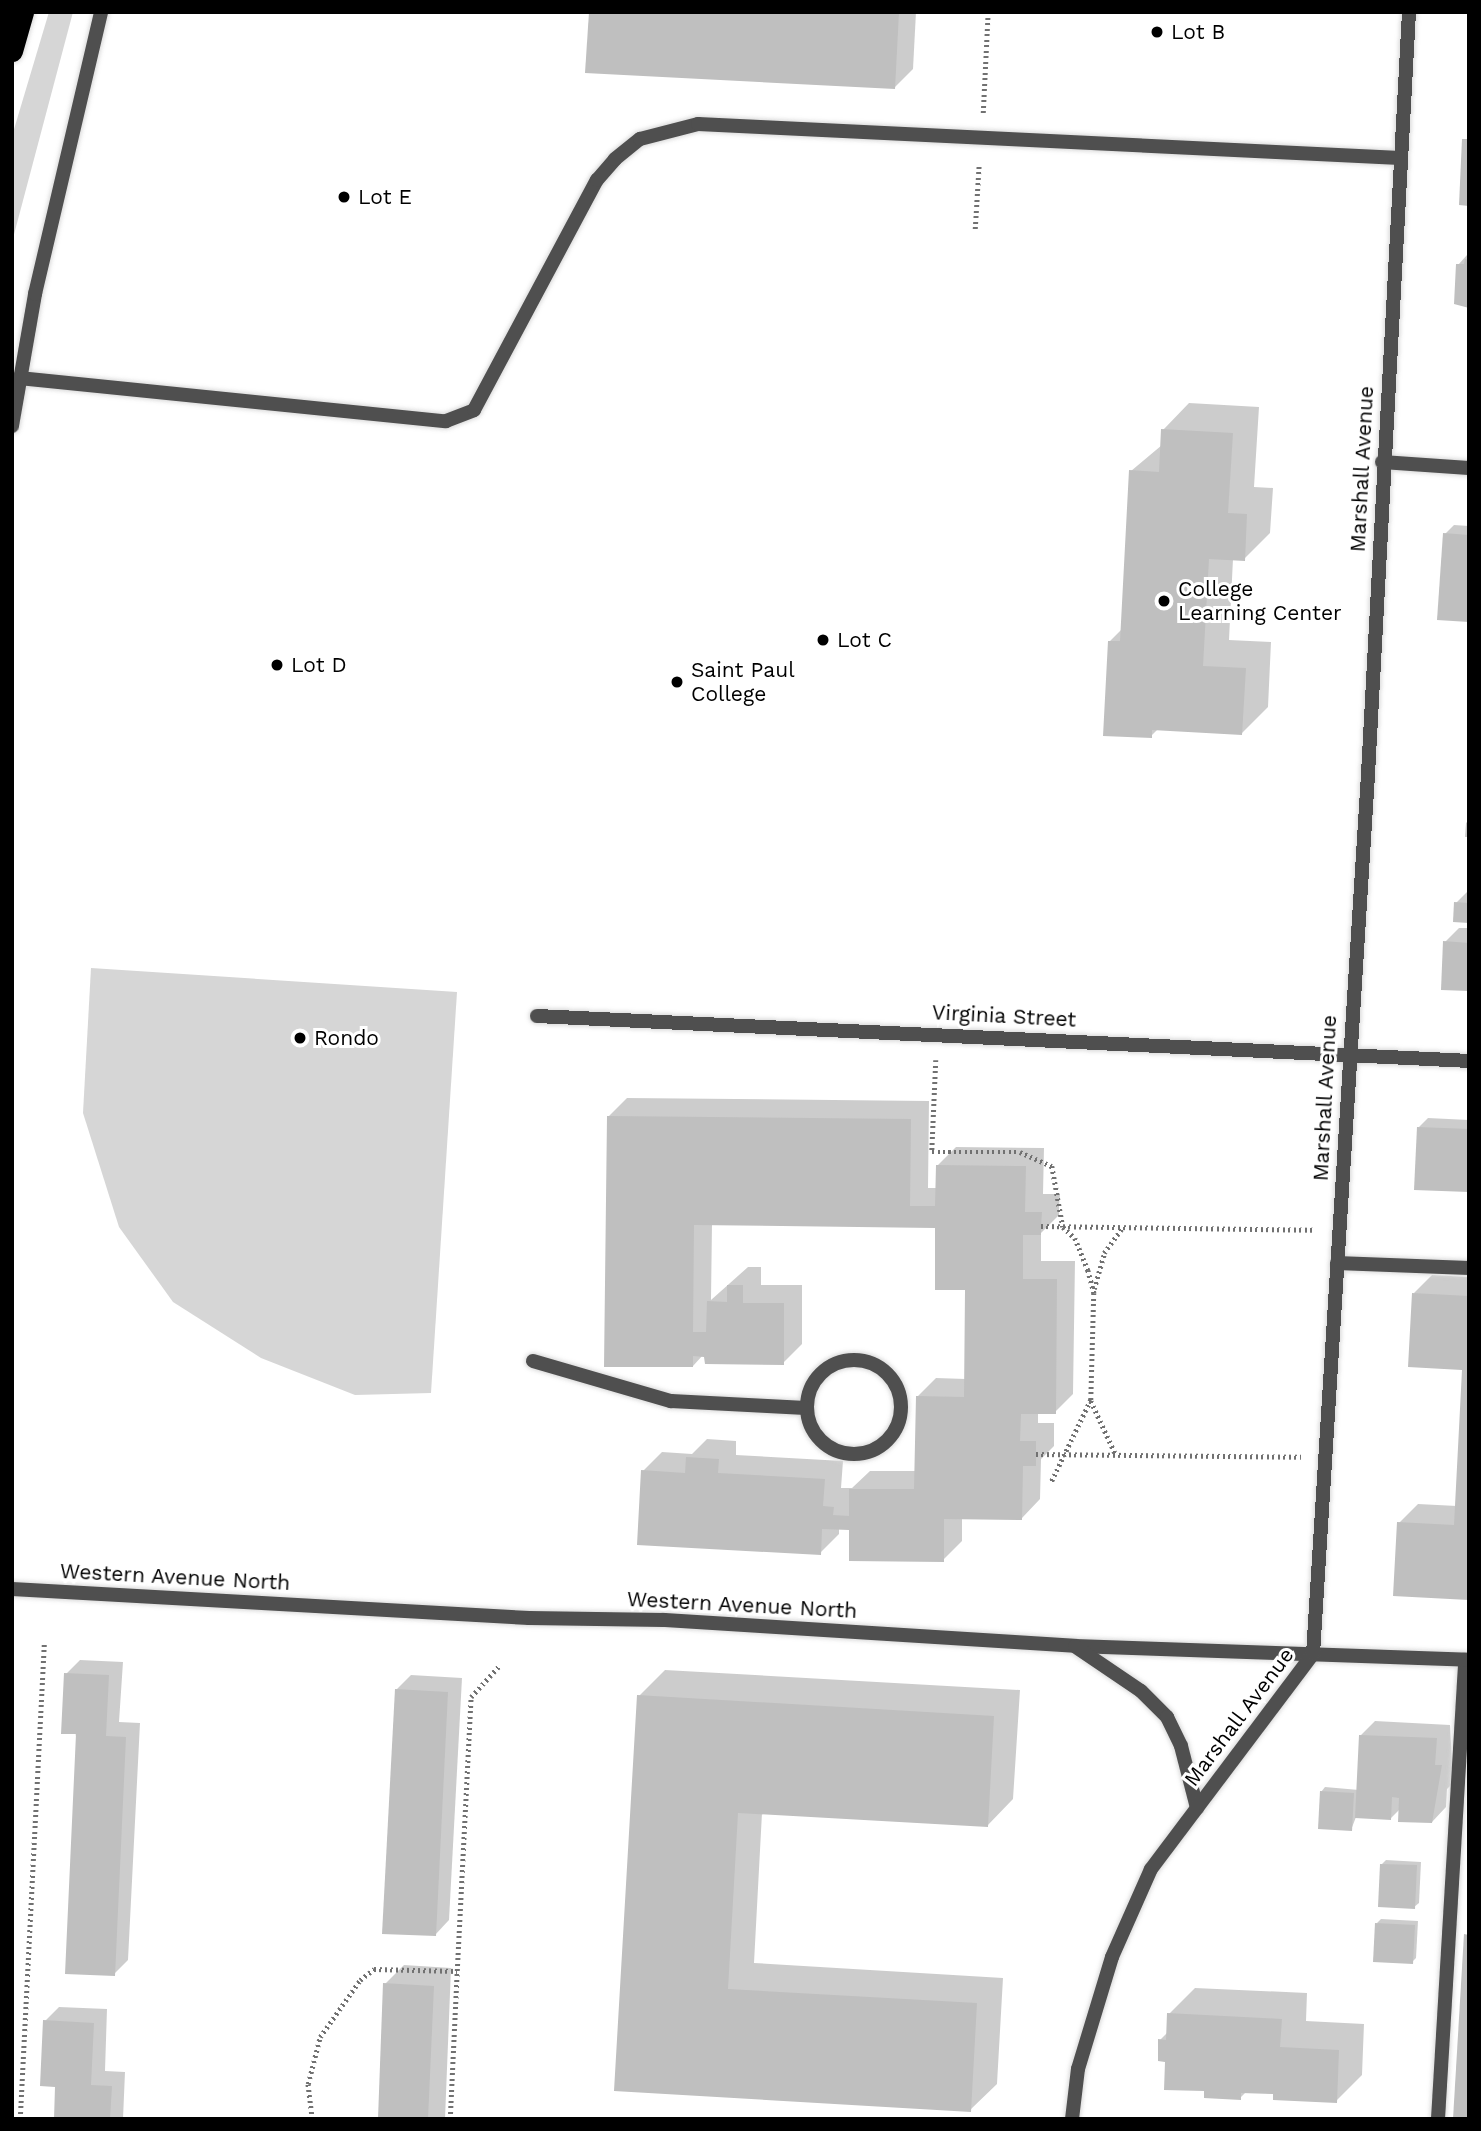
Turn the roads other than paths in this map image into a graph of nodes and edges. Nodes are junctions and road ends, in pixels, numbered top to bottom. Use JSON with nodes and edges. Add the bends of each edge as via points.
{"nodes":[{"id":1,"x":23,"y":12,"type":"edge"},
{"id":2,"x":101,"y":12,"type":"edge"},
{"id":3,"x":1409,"y":12,"type":"edge"},
{"id":4,"x":12,"y":51,"type":"edge"},
{"id":5,"x":1399,"y":158,"type":"junction"},
{"id":6,"x":19,"y":378,"type":"junction"},
{"id":7,"x":12,"y":426,"type":"edge"},
{"id":8,"x":1382,"y":462,"type":"junction"},
{"id":9,"x":1469,"y":468,"type":"edge"},
{"id":10,"x":537,"y":1016,"type":"dead end"},
{"id":11,"x":1348,"y":1055,"type":"junction"},
{"id":12,"x":1469,"y":1061,"type":"edge"},
{"id":13,"x":1337,"y":1263,"type":"junction"},
{"id":14,"x":1469,"y":1268,"type":"edge"},
{"id":15,"x":533,"y":1361,"type":"dead end"},
{"id":16,"x":806,"y":1408,"type":"junction"},
{"id":17,"x":12,"y":1589,"type":"edge"},
{"id":18,"x":1075,"y":1646,"type":"junction"},
{"id":19,"x":1313,"y":1654,"type":"junction"},
{"id":20,"x":1467,"y":1660,"type":"edge"},
{"id":21,"x":1197,"y":1808,"type":"junction"},
{"id":22,"x":1072,"y":2119,"type":"edge"},
{"id":23,"x":1438,"y":2119,"type":"edge"}],
"edges":[{"from":1,"to":4,"type":"highway"},
{"from":2,"to":6,"type":"street"},
{"from":3,"to":5,"type":"street","name":"Marshall Avenue"},
{"from":5,"to":6,"type":"street","via":[[698,124],[640,139],[597,180],[487,391],[474,410],[446,421]]},
{"from":5,"to":8,"type":"street","name":"Marshall Avenue"},
{"from":6,"to":7,"type":"street"},
{"from":8,"to":9,"type":"street"},
{"from":8,"to":11,"type":"street","name":"Marshall Avenue"},
{"from":10,"to":11,"type":"street","name":"Virginia Street"},
{"from":11,"to":12,"type":"street","name":"Virginia Street"},
{"from":11,"to":13,"type":"street","name":"Marshall Avenue"},
{"from":13,"to":14,"type":"street"},
{"from":13,"to":19,"type":"street","name":"Marshall Avenue"},
{"from":15,"to":16,"type":"street","via":[[671,1401]]},
{"from":16,"to":16,"type":"street","via":[[817,1378],[843,1360],[874,1364],[887,1374],[901,1402],[893,1433],[870,1451],[855,1454],[827,1446],[809,1423]]},
{"from":17,"to":18,"type":"street","name":"Western Avenue North","via":[[529,1618],[664,1620]]},
{"from":18,"to":19,"type":"street","name":"Western Avenue North"},
{"from":18,"to":21,"type":"street","via":[[1141,1691],[1167,1717],[1181,1746]]},
{"from":19,"to":20,"type":"street","name":"Western Avenue North"},
{"from":19,"to":21,"type":"street","name":"Marshall Avenue"},
{"from":20,"to":23,"type":"street"},
{"from":21,"to":22,"type":"street","name":"Marshall Avenue","via":[[1151,1869],[1112,1957],[1078,2069]]}]}
